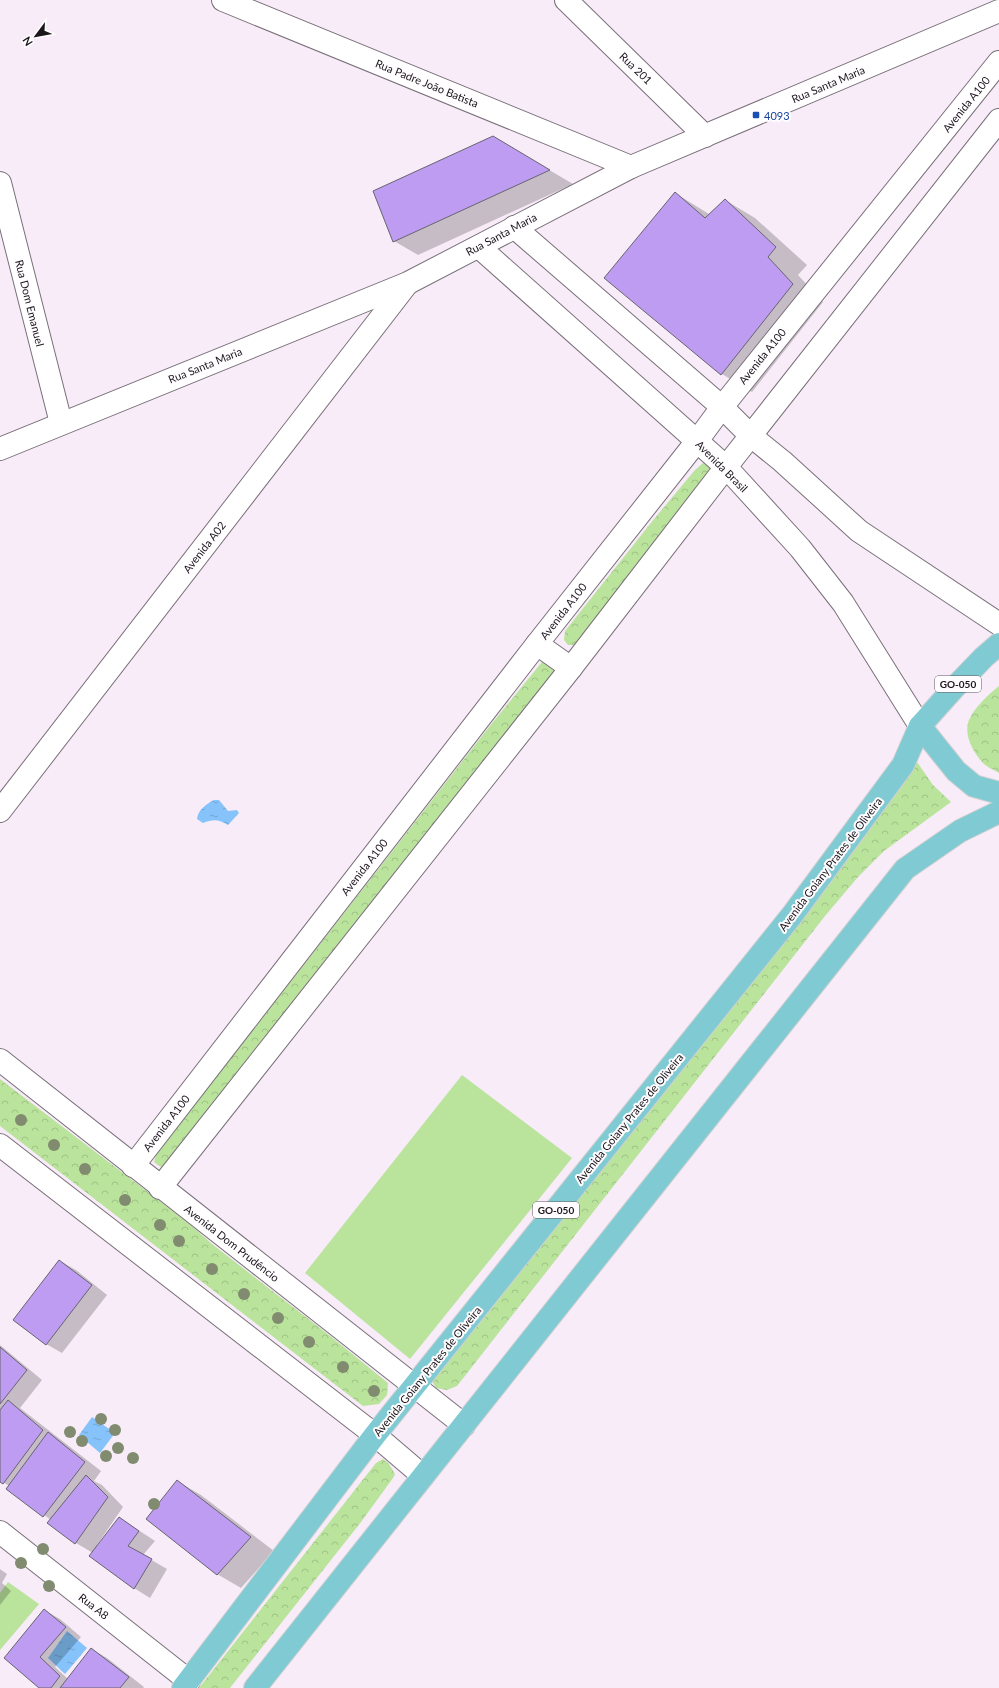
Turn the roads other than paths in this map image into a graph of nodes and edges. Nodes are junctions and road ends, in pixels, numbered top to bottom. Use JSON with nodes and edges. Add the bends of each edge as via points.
{"nodes":[{"id":1,"x":223,"y":0,"type":"edge"},
{"id":2,"x":566,"y":0,"type":"edge"},
{"id":3,"x":999,"y":11,"type":"edge"},
{"id":4,"x":999,"y":62,"type":"edge"},
{"id":5,"x":999,"y":120,"type":"edge"},
{"id":6,"x":706,"y":136,"type":"junction"},
{"id":7,"x":631,"y":166,"type":"junction"},
{"id":8,"x":0,"y":183,"type":"edge"},
{"id":9,"x":514,"y":227,"type":"junction"},
{"id":10,"x":479,"y":247,"type":"junction"},
{"id":11,"x":408,"y":283,"type":"junction"},
{"id":12,"x":722,"y":407,"type":"junction"},
{"id":13,"x":61,"y":423,"type":"junction"},
{"id":14,"x":751,"y":436,"type":"junction"},
{"id":15,"x":697,"y":441,"type":"junction"},
{"id":16,"x":0,"y":449,"type":"edge"},
{"id":17,"x":726,"y":467,"type":"junction"},
{"id":18,"x":999,"y":624,"type":"edge"},
{"id":19,"x":537,"y":644,"type":"junction"},
{"id":20,"x":999,"y":644,"type":"edge"},
{"id":21,"x":571,"y":668,"type":"junction"},
{"id":22,"x":920,"y":726,"type":"junction"},
{"id":23,"x":999,"y":793,"type":"edge"},
{"id":24,"x":0,"y":811,"type":"edge"},
{"id":25,"x":999,"y":812,"type":"edge"},
{"id":26,"x":0,"y":1060,"type":"edge"},
{"id":27,"x":0,"y":1145,"type":"edge"},
{"id":28,"x":133,"y":1166,"type":"junction"},
{"id":29,"x":160,"y":1188,"type":"junction"},
{"id":30,"x":415,"y":1386,"type":"junction"},
{"id":31,"x":464,"y":1425,"type":"junction"},
{"id":32,"x":375,"y":1435,"type":"junction"},
{"id":33,"x":423,"y":1476,"type":"junction"},
{"id":34,"x":0,"y":1532,"type":"edge"},
{"id":35,"x":186,"y":1684,"type":"edge"},
{"id":36,"x":255,"y":1688,"type":"edge"}],
"edges":[{"from":1,"to":7,"type":"street","name":"Rua Padre João Batista"},
{"from":2,"to":6,"type":"street","name":"Rua 201"},
{"from":3,"to":6,"type":"street","name":"Rua Santa Maria"},
{"from":4,"to":12,"type":"street","name":"Avenida A100"},
{"from":5,"to":14,"type":"street"},
{"from":6,"to":7,"type":"street","name":"Rua Santa Maria"},
{"from":7,"to":9,"type":"street","name":"Rua Santa Maria"},
{"from":8,"to":13,"type":"street","name":"Rua Dom Emanuel"},
{"from":9,"to":10,"type":"street","name":"Rua Santa Maria"},
{"from":9,"to":12,"type":"street"},
{"from":10,"to":11,"type":"street","name":"Rua Santa Maria"},
{"from":10,"to":15,"type":"street","name":"Avenida Brasil"},
{"from":11,"to":13,"type":"street","name":"Rua Santa Maria"},
{"from":11,"to":24,"type":"street","name":"Avenida A02"},
{"from":12,"to":14,"type":"street"},
{"from":12,"to":15,"type":"street","name":"Avenida A100"},
{"from":13,"to":16,"type":"street","name":"Rua Santa Maria"},
{"from":14,"to":17,"type":"street"},
{"from":14,"to":18,"type":"street","via":[[859,531]]},
{"from":15,"to":17,"type":"street","name":"Avenida Brasil"},
{"from":15,"to":19,"type":"street","name":"Avenida A100"},
{"from":17,"to":21,"type":"street"},
{"from":17,"to":22,"type":"street","name":"Avenida Brasil","via":[[800,548],[843,604]]},
{"from":19,"to":21,"type":"street"},
{"from":19,"to":28,"type":"street","name":"Avenida A100"},
{"from":20,"to":22,"type":"main road","name":"Avenida Goiany Prates de Oliveira","number":"GO-050"},
{"from":21,"to":29,"type":"street"},
{"from":22,"to":23,"type":"main road","via":[[956,771],[974,786]]},
{"from":22,"to":30,"type":"main road","name":"Avenida Goiany Prates de Oliveira","number":"GO-050","via":[[904,765],[793,914]]},
{"from":25,"to":31,"type":"main road","via":[[960,831],[905,869]]},
{"from":26,"to":28,"type":"street","name":"Avenida Dom Prudêncio"},
{"from":27,"to":32,"type":"street"},
{"from":28,"to":29,"type":"street","name":"Avenida Dom Prudêncio"},
{"from":29,"to":30,"type":"street","name":"Avenida Dom Prudêncio"},
{"from":30,"to":31,"type":"street","name":"Avenida Dom Prudêncio"},
{"from":30,"to":32,"type":"main road","name":"Avenida Goiany Prates de Oliveira","number":"GO-050"},
{"from":31,"to":33,"type":"main road"},
{"from":32,"to":33,"type":"street"},
{"from":32,"to":35,"type":"main road","name":"Avenida Goiany Prates de Oliveira","number":"GO-050"},
{"from":33,"to":36,"type":"main road"},
{"from":34,"to":35,"type":"street","name":"Rua A8"}]}
